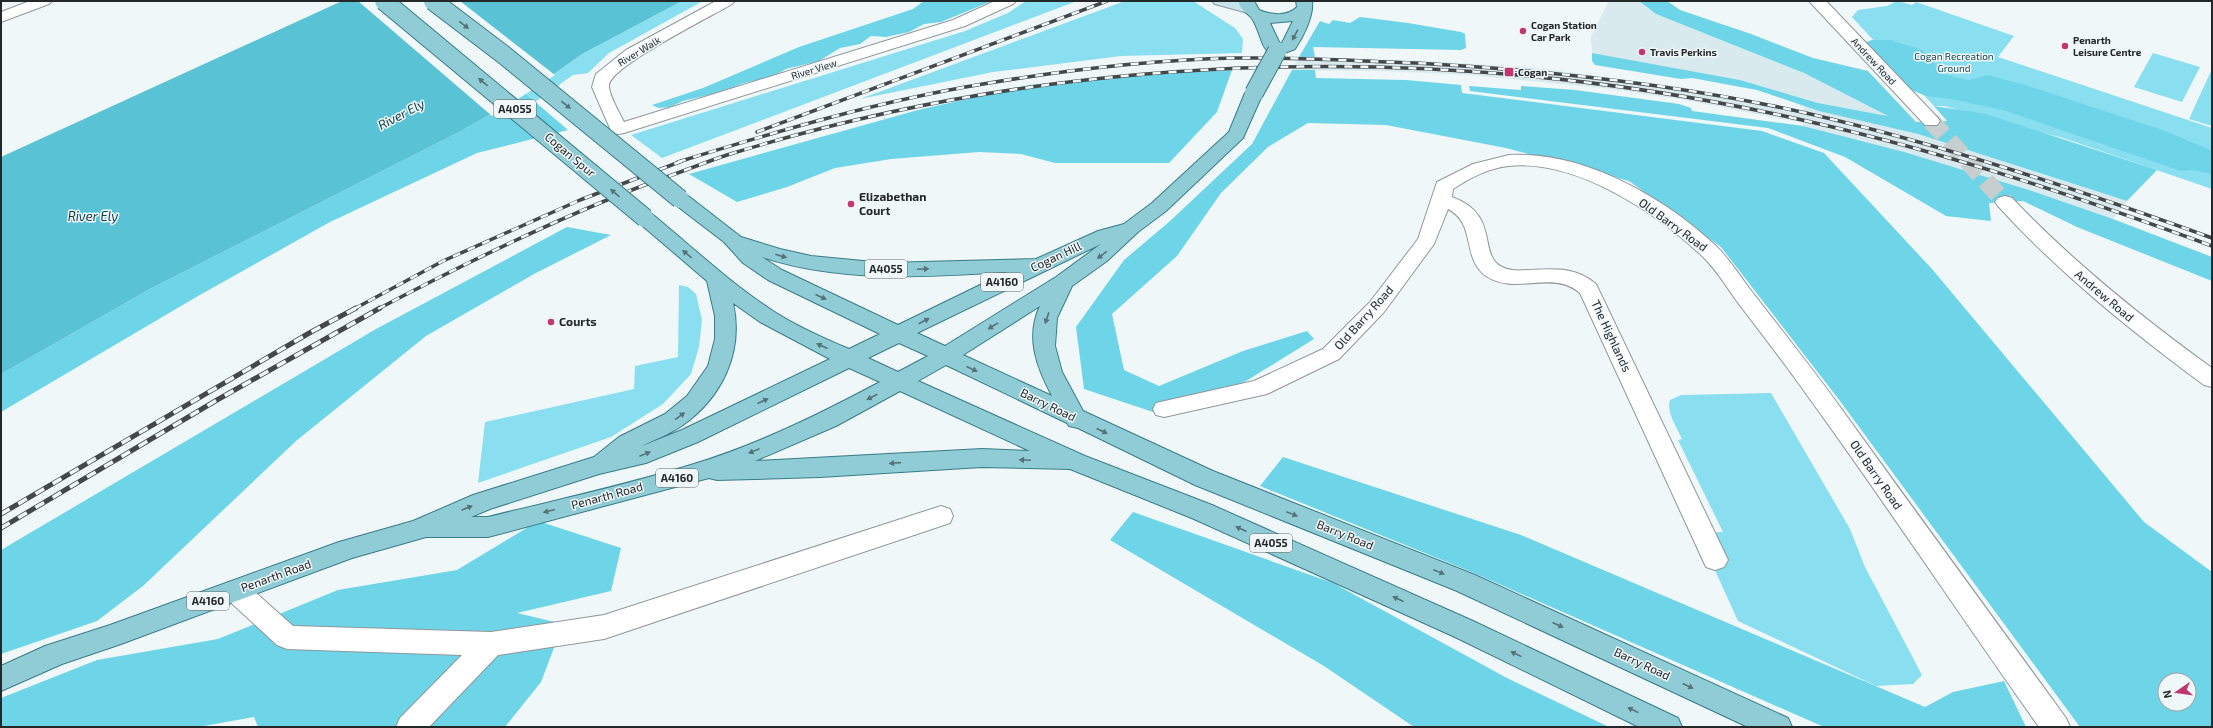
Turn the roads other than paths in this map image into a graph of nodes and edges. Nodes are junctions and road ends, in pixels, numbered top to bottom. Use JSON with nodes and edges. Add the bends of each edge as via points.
{"nodes":[{"id":1,"x":44,"y":1,"type":"edge"},
{"id":2,"x":384,"y":1,"type":"edge"},
{"id":3,"x":433,"y":1,"type":"edge"},
{"id":4,"x":727,"y":1,"type":"edge"},
{"id":5,"x":1008,"y":1,"type":"edge"},
{"id":6,"x":1220,"y":1,"type":"edge"},
{"id":7,"x":1817,"y":1,"type":"edge"},
{"id":8,"x":1306,"y":4,"type":"edge"},
{"id":9,"x":1251,"y":8,"type":"edge"},
{"id":10,"x":1,"y":17,"type":"edge"},
{"id":11,"x":1277,"y":51,"type":"junction"},
{"id":12,"x":1931,"y":121,"type":"tunnel mouth"},
{"id":13,"x":618,"y":129,"type":"joint"},
{"id":14,"x":1442,"y":200,"type":"junction"},
{"id":15,"x":2005,"y":202,"type":"tunnel mouth"},
{"id":16,"x":1131,"y":228,"type":"junction"},
{"id":17,"x":731,"y":238,"type":"junction"},
{"id":18,"x":1045,"y":263,"type":"junction"},
{"id":19,"x":717,"y":279,"type":"junction"},
{"id":20,"x":1063,"y":282,"type":"junction"},
{"id":21,"x":904,"y":338,"type":"junction"},
{"id":22,"x":866,"y":357,"type":"junction"},
{"id":23,"x":944,"y":357,"type":"junction"},
{"id":24,"x":910,"y":377,"type":"junction"},
{"id":25,"x":2212,"y":379,"type":"edge"},
{"id":26,"x":1164,"y":409,"type":"dead end"},
{"id":27,"x":1077,"y":420,"type":"junction"},
{"id":28,"x":1078,"y":462,"type":"junction"},
{"id":29,"x":599,"y":465,"type":"junction"},
{"id":30,"x":698,"y":472,"type":"junction"},
{"id":31,"x":941,"y":516,"type":"dead end"},
{"id":32,"x":418,"y":529,"type":"junction"},
{"id":33,"x":1715,"y":560,"type":"dead end"},
{"id":34,"x":236,"y":591,"type":"junction"},
{"id":35,"x":491,"y":644,"type":"junction"},
{"id":36,"x":1,"y":679,"type":"edge"},
{"id":37,"x":410,"y":727,"type":"edge"},
{"id":38,"x":1668,"y":727,"type":"edge"},
{"id":39,"x":1778,"y":727,"type":"edge"},
{"id":40,"x":2056,"y":727,"type":"edge"}],
"edges":[{"from":1,"to":10,"type":"street"},
{"from":19,"to":2,"type":"main road","name":"Cogan Spur","number":"A4055","one_way":true,"bridge":true},
{"from":3,"to":17,"type":"main road","number":"A4055","one_way":true,"bridge":true},
{"from":4,"to":13,"type":"street","name":"River Walk","via":[[632,53],[605,74],[600,87]]},
{"from":5,"to":13,"type":"street","name":"River View","via":[[959,23]]},
{"from":6,"to":9,"type":"street"},
{"from":7,"to":12,"type":"street","name":"Andrew Road"},
{"from":8,"to":9,"type":"main road","name":"Cogan Hill","via":[[1293,17],[1285,18]]},
{"from":8,"to":11,"type":"main road","name":"Cogan Hill","number":"A4160","one_way":true,"via":[[1289,46]]},
{"from":9,"to":11,"type":"main road"},
{"from":11,"to":16,"type":"main road","name":"Cogan Hill","number":"A4160","bridge":true,"via":[[1254,93],[1237,134],[1160,207]]},
{"from":14,"to":26,"type":"street","name":"Old Barry Road","via":[[1427,240],[1377,307],[1331,354],[1259,388]]},
{"from":14,"to":33,"type":"street","name":"The Highlands","via":[[1469,215],[1483,261],[1495,272],[1507,276],[1562,275],[1579,280],[1589,289]]},
{"from":14,"to":40,"type":"street","name":"Old Barry Road","via":[[1444,186],[1485,165],[1518,160],[1556,165],[1608,182],[1681,228],[1710,252],[1808,378]]},
{"from":15,"to":25,"type":"street","name":"Andrew Road","via":[[2076,272],[2136,322]]},
{"from":16,"to":18,"type":"main road","name":"Cogan Hill","number":"A4160","via":[[1105,235]]},
{"from":16,"to":20,"type":"main road","name":"Cogan Hill","number":"A4160","one_way":true,"via":[[1100,256]]},
{"from":17,"to":18,"type":"main road","number":"A4055","one_way":true,"via":[[792,259],[857,268],[913,269]]},
{"from":17,"to":21,"type":"main road","number":"A4055","one_way":true,"via":[[750,258],[774,275]]},
{"from":21,"to":18,"type":"main road","name":"Cogan Hill","number":"A4160","one_way":true,"via":[[971,297]]},
{"from":22,"to":19,"type":"main road","number":"A4055","one_way":true,"via":[[813,342],[767,317]]},
{"from":29,"to":19,"type":"main road","one_way":true,"via":[[632,440],[662,428],[684,413],[707,387],[719,366],[726,339],[725,310]]},
{"from":20,"to":23,"type":"main road","name":"Cogan Hill","number":"A4160","one_way":true},
{"from":20,"to":27,"type":"main road","one_way":true,"via":[[1046,317],[1044,351],[1055,382]]},
{"from":21,"to":22,"type":"main road","name":"Cogan Hill","number":"A4160"},
{"from":21,"to":23,"type":"main road","name":"Barry Road","number":"A4055"},
{"from":22,"to":24,"type":"main road","number":"A4055"},
{"from":29,"to":22,"type":"main road","name":"Penarth Road","number":"A4160","one_way":true,"via":[[638,457],[690,436]]},
{"from":23,"to":24,"type":"main road","name":"Cogan Hill","number":"A4160"},
{"from":23,"to":27,"type":"main road","name":"Barry Road","number":"A4055","one_way":true},
{"from":24,"to":28,"type":"main road","number":"A4055"},
{"from":24,"to":30,"type":"main road","name":"Penarth Road","number":"A4160","one_way":true,"via":[[828,420]]},
{"from":27,"to":39,"type":"main road","name":"Barry Road","number":"A4055","one_way":true,"via":[[1204,478],[1466,583]]},
{"from":28,"to":30,"type":"main road","one_way":true,"via":[[982,458],[820,468]]},
{"from":38,"to":28,"type":"main road","number":"A4055","one_way":true,"via":[[1456,626],[1203,512]]},
{"from":32,"to":29,"type":"main road","name":"Penarth Road","number":"A4160","one_way":true,"via":[[482,502]]},
{"from":30,"to":32,"type":"main road","name":"Penarth Road","number":"A4160","one_way":true,"via":[[488,527]]},
{"from":31,"to":35,"type":"street","via":[[604,627]]},
{"from":32,"to":34,"type":"main road","name":"Penarth Road","number":"A4160","via":[[348,549]]},
{"from":34,"to":35,"type":"street","via":[[287,637]]},
{"from":34,"to":36,"type":"main road","name":"Penarth Road","number":"A4160","via":[[55,654]]},
{"from":35,"to":37,"type":"street"}]}
